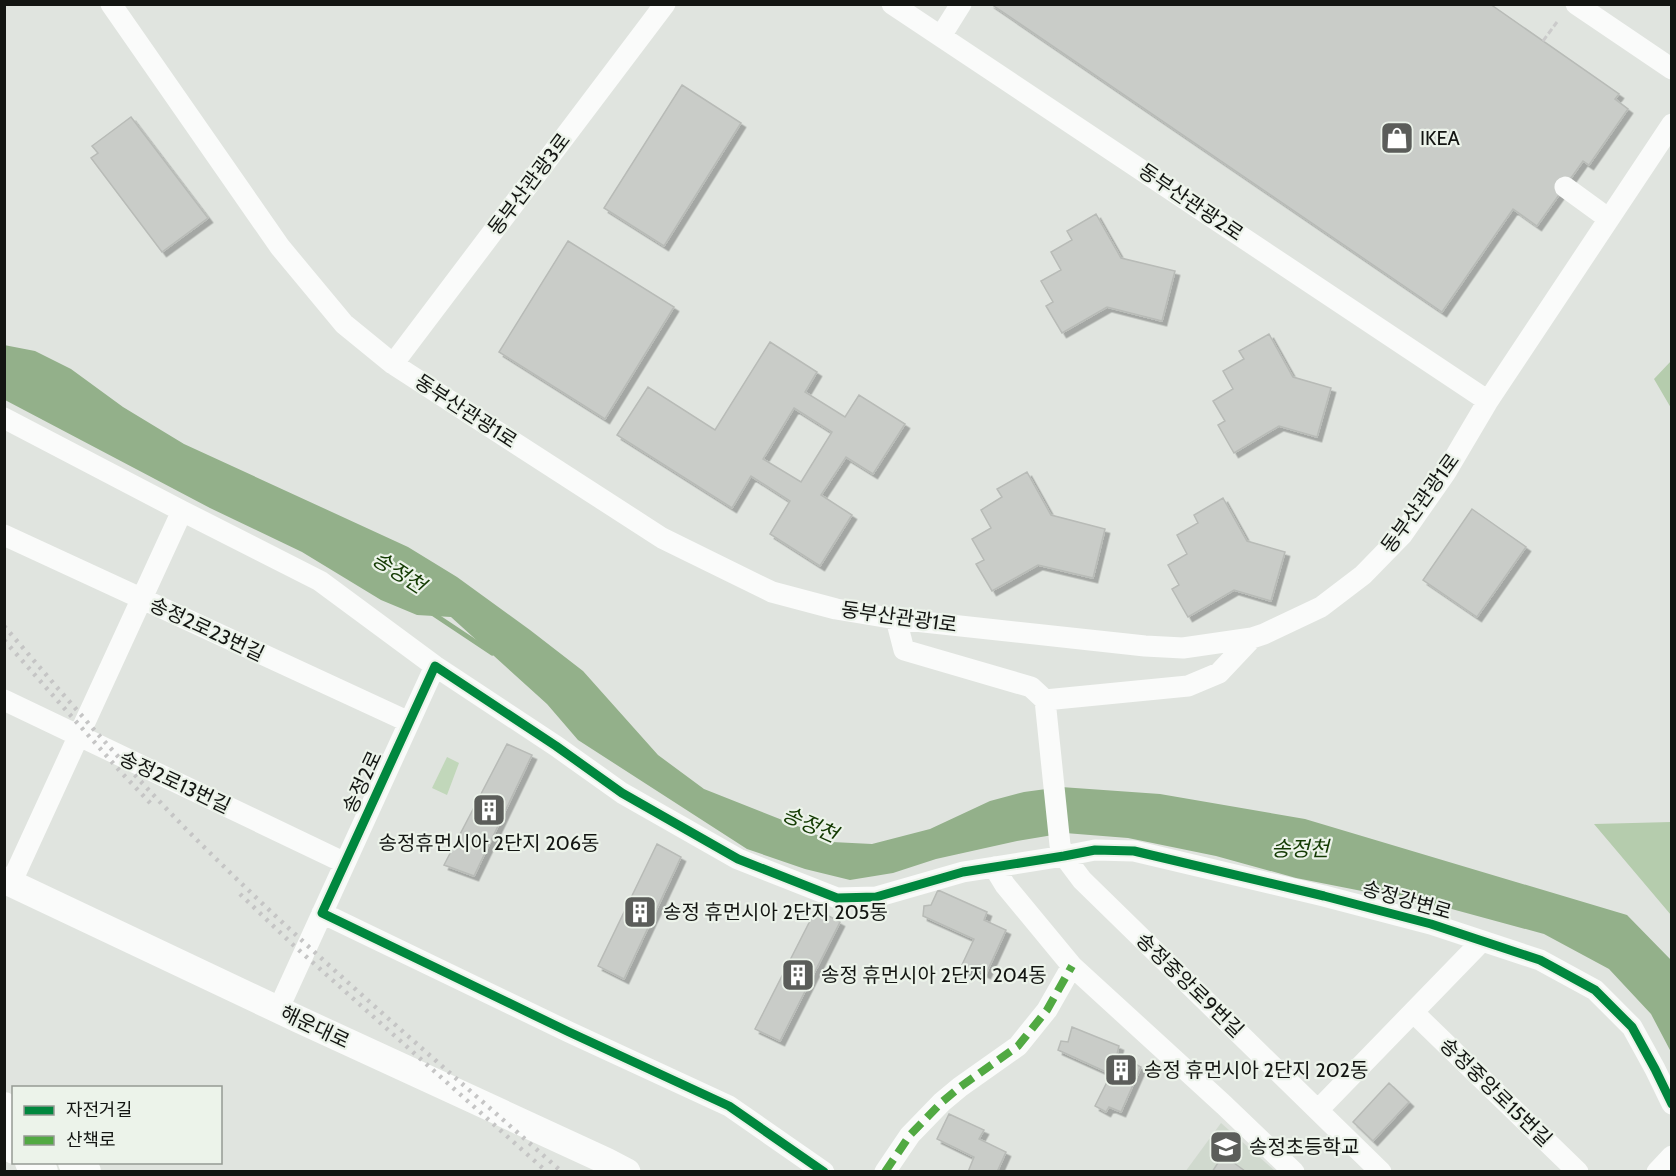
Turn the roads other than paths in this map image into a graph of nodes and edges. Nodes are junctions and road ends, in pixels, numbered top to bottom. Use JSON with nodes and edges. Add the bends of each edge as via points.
{"nodes":[{"id":1,"x":111,"y":4,"type":"edge"},
{"id":2,"x":665,"y":4,"type":"edge"},
{"id":3,"x":892,"y":4,"type":"edge"},
{"id":4,"x":961,"y":4,"type":"edge"},
{"id":5,"x":1576,"y":4,"type":"edge"},
{"id":6,"x":940,"y":36,"type":"junction"},
{"id":7,"x":1671,"y":69,"type":"edge"},
{"id":8,"x":1671,"y":124,"type":"edge"},
{"id":9,"x":1565,"y":187,"type":"dead end"},
{"id":10,"x":1609,"y":219,"type":"junction"},
{"id":11,"x":393,"y":364,"type":"junction"},
{"id":12,"x":1488,"y":401,"type":"junction"},
{"id":13,"x":4,"y":418,"type":"edge"},
{"id":14,"x":182,"y":511,"type":"junction"},
{"id":15,"x":4,"y":535,"type":"edge"},
{"id":16,"x":142,"y":599,"type":"junction"},
{"id":17,"x":896,"y":618,"type":"junction"},
{"id":18,"x":1252,"y":638,"type":"junction"},
{"id":19,"x":435,"y":666,"type":"junction"},
{"id":20,"x":4,"y":700,"type":"edge"},
{"id":21,"x":1046,"y":710,"type":"junction"},
{"id":22,"x":409,"y":722,"type":"junction"},
{"id":23,"x":79,"y":736,"type":"junction"},
{"id":24,"x":1062,"y":851,"type":"junction"},
{"id":25,"x":345,"y":863,"type":"junction"},
{"id":26,"x":994,"y":867,"type":"junction"},
{"id":27,"x":8,"y":882,"type":"edge"},
{"id":28,"x":322,"y":913,"type":"junction"},
{"id":29,"x":1482,"y":941,"type":"junction"},
{"id":30,"x":1072,"y":966,"type":"junction"},
{"id":31,"x":278,"y":1010,"type":"junction"},
{"id":32,"x":1413,"y":1012,"type":"junction"},
{"id":33,"x":1671,"y":1104,"type":"edge"},
{"id":34,"x":1318,"y":1110,"type":"junction"},
{"id":35,"x":1671,"y":1155,"type":"edge"},
{"id":36,"x":627,"y":1172,"type":"edge"},
{"id":37,"x":824,"y":1172,"type":"edge"},
{"id":38,"x":885,"y":1172,"type":"edge"},
{"id":39,"x":1294,"y":1172,"type":"edge"},
{"id":40,"x":1382,"y":1172,"type":"edge"},
{"id":41,"x":1578,"y":1172,"type":"edge"},
{"id":42,"x":1656,"y":1172,"type":"edge"}],
"edges":[{"from":1,"to":11,"type":"street","name":"동부산관광1로","via":[[280,247],[344,324]]},
{"from":2,"to":11,"type":"street","name":"동부산관광3로"},
{"from":3,"to":6,"type":"street","name":"동부산관광2로"},
{"from":4,"to":6,"type":"street"},
{"from":5,"to":7,"type":"street"},
{"from":6,"to":12,"type":"street","name":"동부산관광2로"},
{"from":8,"to":10,"type":"street","name":"동부산관광1로"},
{"from":9,"to":10,"type":"street"},
{"from":10,"to":12,"type":"street","name":"동부산관광1로"},
{"from":11,"to":17,"type":"street","name":"동부산관광1로","via":[[662,538],[772,592],[836,609]]},
{"from":12,"to":18,"type":"street","name":"동부산관광1로","via":[[1446,472],[1402,535],[1363,576],[1321,607]]},
{"from":13,"to":14,"type":"street"},
{"from":14,"to":16,"type":"street"},
{"from":14,"to":19,"type":"street","via":[[320,581]]},
{"from":15,"to":16,"type":"street","name":"송정2로23번길"},
{"from":16,"to":22,"type":"street","name":"송정2로23번길"},
{"from":16,"to":23,"type":"street"},
{"from":17,"to":18,"type":"street","name":"동부산관광1로","via":[[1145,646],[1183,648]]},
{"from":17,"to":21,"type":"street","via":[[904,650],[1031,687]]},
{"from":18,"to":21,"type":"street","via":[[1219,673],[1188,686]]},
{"from":19,"to":22,"type":"street","name":"송정2로"},
{"from":19,"to":26,"type":"street","name":"송정강변로","via":[[622,793],[738,859],[837,898],[876,897]]},
{"from":20,"to":23,"type":"street","name":"송정2로13번길"},
{"from":21,"to":24,"type":"street"},
{"from":22,"to":25,"type":"street","name":"송정2로"},
{"from":23,"to":25,"type":"street","name":"송정2로13번길"},
{"from":23,"to":27,"type":"street"},
{"from":24,"to":26,"type":"street","name":"송정강변로"},
{"from":24,"to":29,"type":"street","name":"송정강변로","via":[[1134,851],[1324,896]]},
{"from":24,"to":34,"type":"street","name":"송정중앙로9번길","via":[[1082,880]]},
{"from":25,"to":28,"type":"street","name":"송정2로"},
{"from":26,"to":30,"type":"street"},
{"from":27,"to":31,"type":"main road","name":"해운대로"},
{"from":28,"to":31,"type":"street","name":"송정2로"},
{"from":28,"to":37,"type":"street","via":[[729,1106]]},
{"from":29,"to":32,"type":"street"},
{"from":29,"to":33,"type":"street","name":"송정강변로","via":[[1540,960],[1595,990],[1632,1027]]},
{"from":30,"to":38,"type":"street","via":[[1047,1010],[1017,1046],[942,1102],[910,1135]]},
{"from":30,"to":39,"type":"street"},
{"from":31,"to":36,"type":"main road","name":"해운대로"},
{"from":32,"to":34,"type":"street"},
{"from":32,"to":41,"type":"street","name":"송정중앙로15번길"},
{"from":34,"to":40,"type":"street","name":"송정중앙로9번길"},
{"from":35,"to":42,"type":"street"}]}
